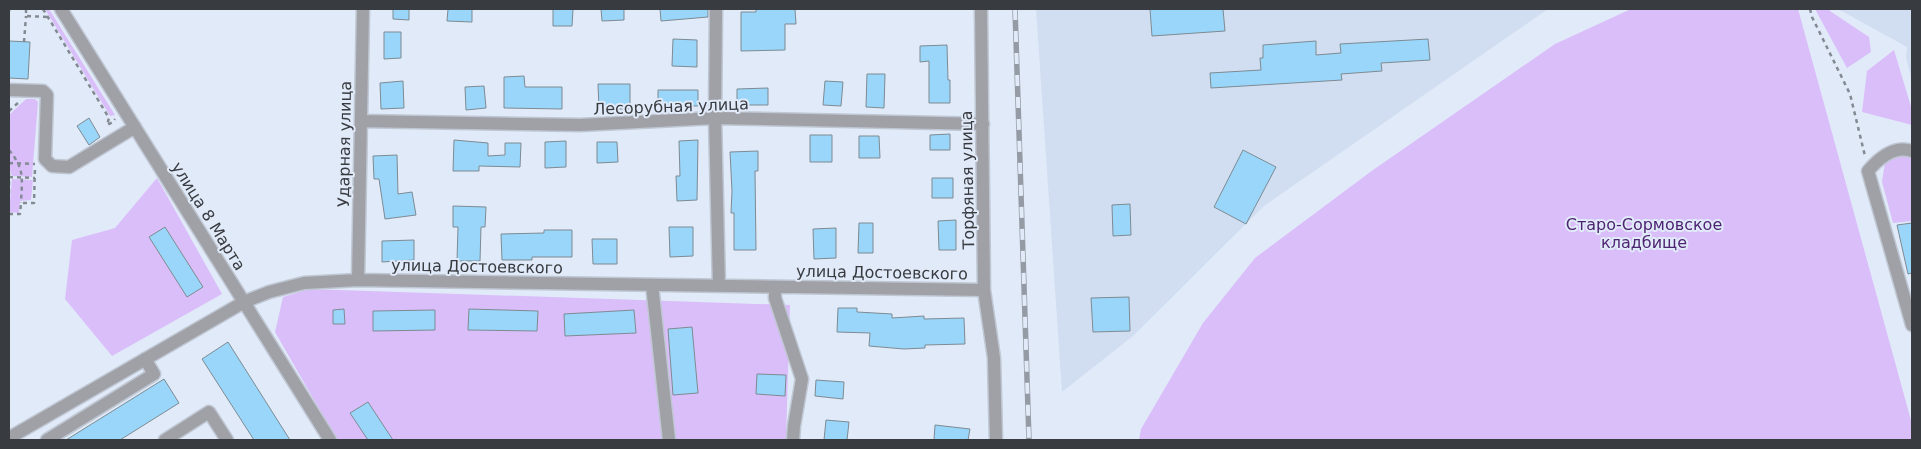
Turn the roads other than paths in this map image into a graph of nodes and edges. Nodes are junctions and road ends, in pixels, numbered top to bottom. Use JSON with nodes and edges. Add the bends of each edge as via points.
{"nodes":[{"id":1,"x":61,"y":9,"type":"edge"},
{"id":2,"x":363,"y":9,"type":"edge"},
{"id":3,"x":716,"y":9,"type":"edge"},
{"id":4,"x":980,"y":9,"type":"edge"},
{"id":5,"x":9,"y":90,"type":"edge"},
{"id":6,"x":715,"y":118,"type":"junction"},
{"id":7,"x":361,"y":121,"type":"junction"},
{"id":8,"x":983,"y":124,"type":"junction"},
{"id":9,"x":135,"y":127,"type":"junction"},
{"id":10,"x":1912,"y":151,"type":"edge"},
{"id":11,"x":358,"y":280,"type":"junction"},
{"id":12,"x":652,"y":285,"type":"junction"},
{"id":13,"x":719,"y":286,"type":"junction"},
{"id":14,"x":776,"y":287,"type":"junction"},
{"id":15,"x":984,"y":290,"type":"junction"},
{"id":16,"x":244,"y":302,"type":"junction"},
{"id":17,"x":1912,"y":325,"type":"edge"},
{"id":18,"x":145,"y":359,"type":"junction"},
{"id":19,"x":14,"y":437,"type":"edge"},
{"id":20,"x":47,"y":440,"type":"edge"},
{"id":21,"x":165,"y":440,"type":"edge"},
{"id":22,"x":227,"y":440,"type":"edge"},
{"id":23,"x":330,"y":440,"type":"edge"},
{"id":24,"x":669,"y":440,"type":"edge"},
{"id":25,"x":793,"y":440,"type":"edge"},
{"id":26,"x":996,"y":440,"type":"edge"}],
"edges":[{"from":1,"to":9,"type":"street","name":"улица 8 Марта"},
{"from":2,"to":7,"type":"street","name":"Ударная улица"},
{"from":3,"to":6,"type":"street"},
{"from":4,"to":8,"type":"street","name":"Торфяная улица"},
{"from":5,"to":9,"type":"street","via":[[43,91],[47,95],[45,159],[52,166],[69,167]]},
{"from":6,"to":7,"type":"street","name":"Лесорубная улица","via":[[580,125]]},
{"from":6,"to":8,"type":"street","name":"Лесорубная улица"},
{"from":6,"to":13,"type":"street"},
{"from":7,"to":11,"type":"street","name":"Ударная улица"},
{"from":8,"to":15,"type":"street","name":"Торфяная улица"},
{"from":9,"to":16,"type":"street","name":"улица 8 Марта"},
{"from":10,"to":17,"type":"street","via":[[1891,152],[1868,170]]},
{"from":11,"to":12,"type":"street","name":"улица Достоевского"},
{"from":11,"to":16,"type":"street","name":"улица Достоевского","via":[[304,282]]},
{"from":12,"to":13,"type":"street","name":"улица Достоевского"},
{"from":12,"to":24,"type":"street"},
{"from":13,"to":14,"type":"street","name":"улица Достоевского"},
{"from":14,"to":15,"type":"street","name":"улица Достоевского"},
{"from":14,"to":25,"type":"street","via":[[775,298],[802,379]]},
{"from":15,"to":26,"type":"street","name":"Торфяная улица","via":[[994,358]]},
{"from":16,"to":18,"type":"street","name":"улица Достоевского"},
{"from":16,"to":23,"type":"street","name":"улица 8 Марта"},
{"from":18,"to":19,"type":"street","name":"улица Достоевского"},
{"from":18,"to":20,"type":"street","via":[[154,374]]},
{"from":21,"to":22,"type":"street","via":[[209,412]]}]}
